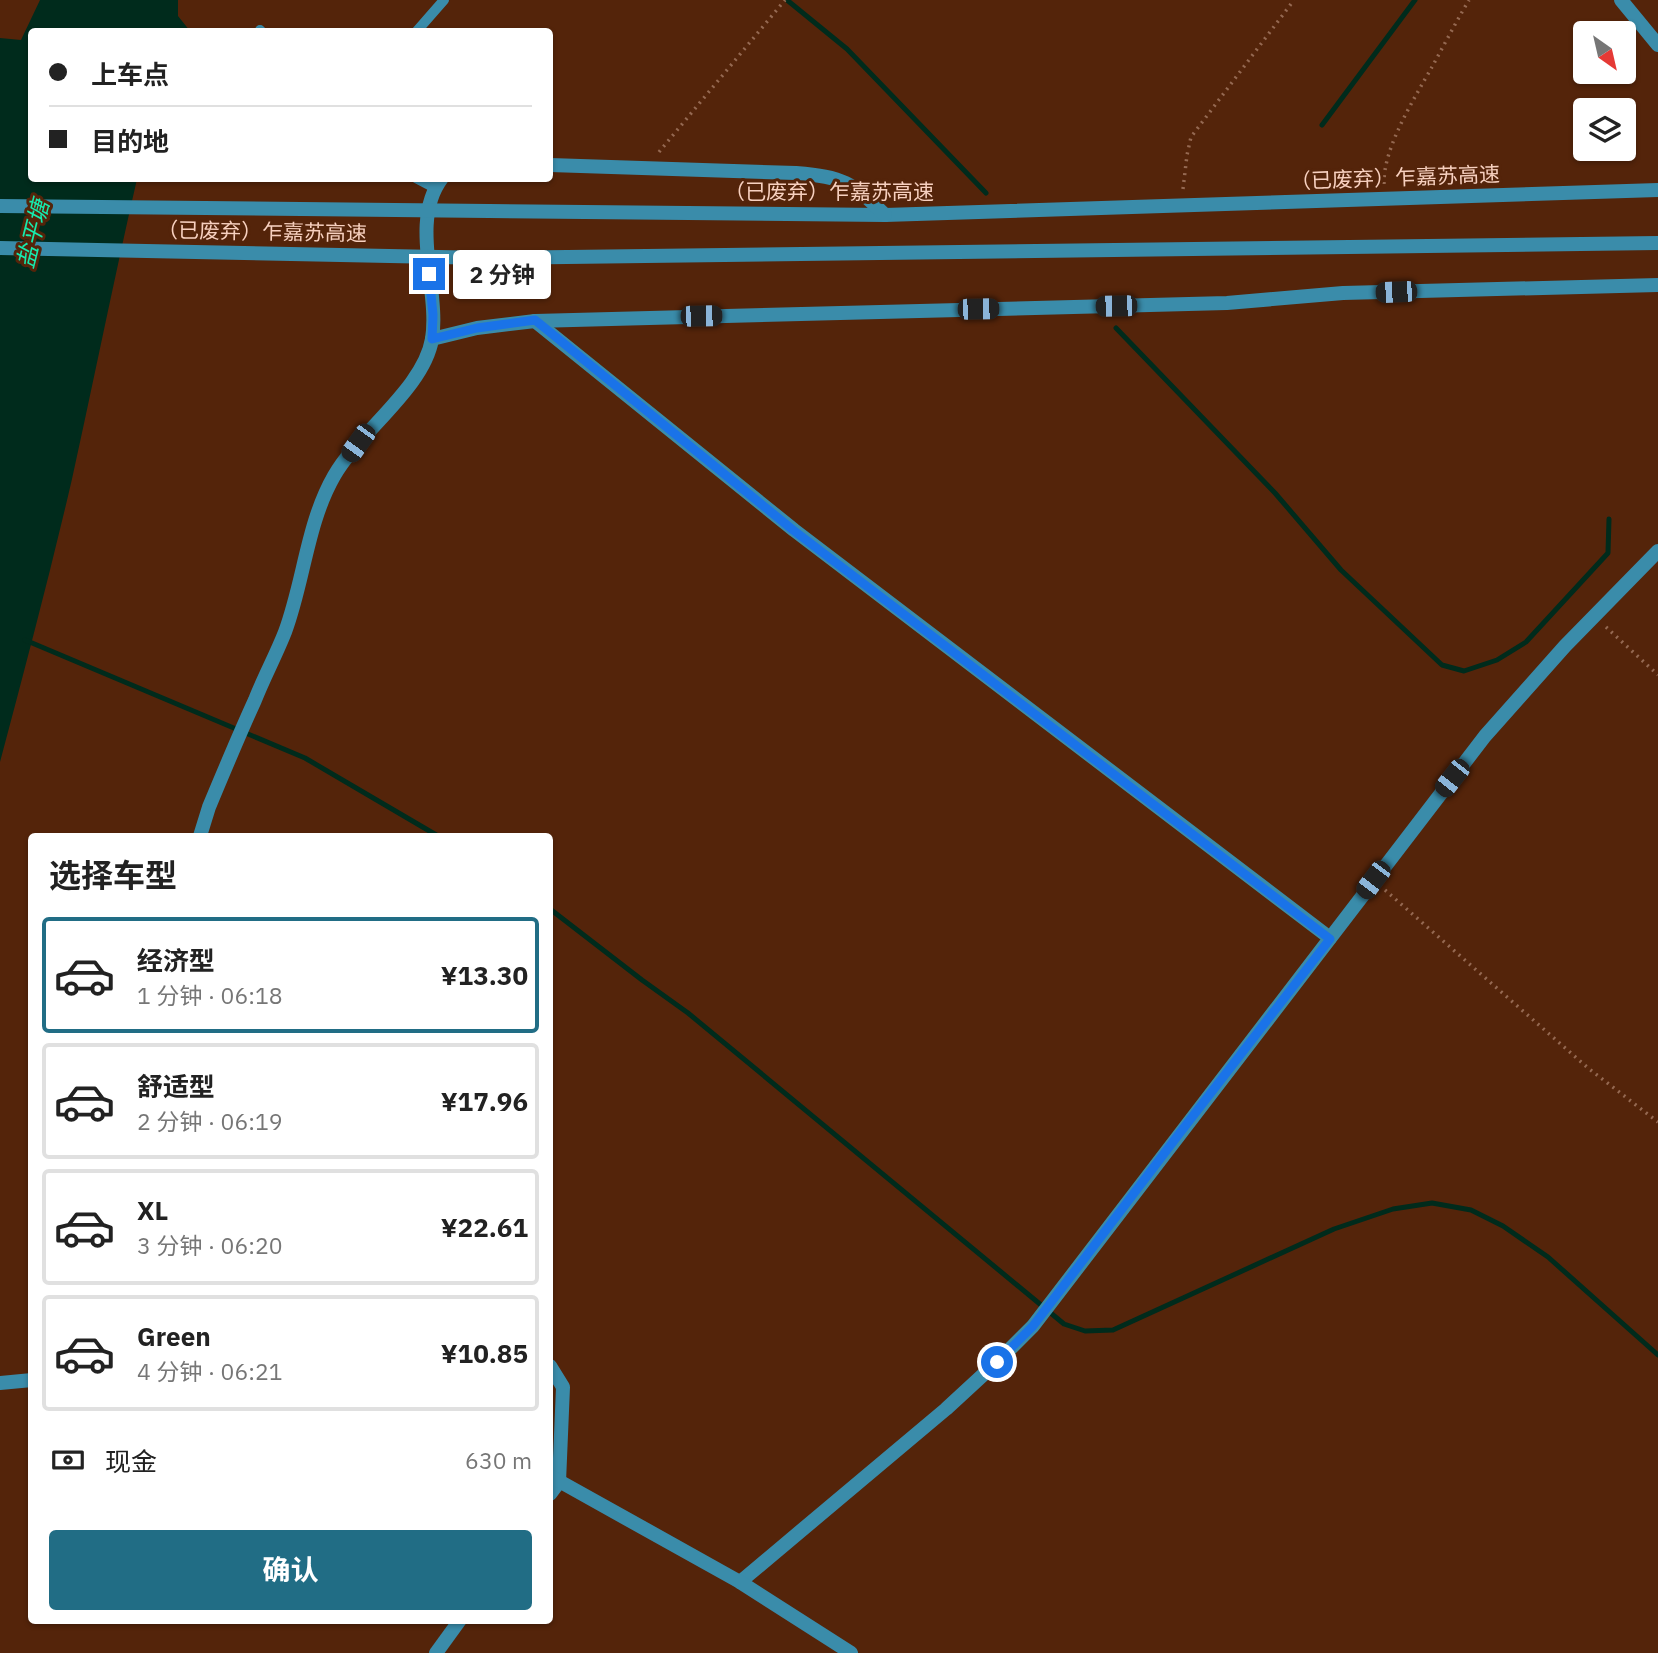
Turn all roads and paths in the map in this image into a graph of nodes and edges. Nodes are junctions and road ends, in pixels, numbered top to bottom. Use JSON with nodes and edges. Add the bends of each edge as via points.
{"nodes":[{"id":1,"x":444,"y":0,"type":"edge"},
{"id":2,"x":785,"y":0,"type":"edge"},
{"id":3,"x":1294,"y":0,"type":"edge"},
{"id":4,"x":1469,"y":0,"type":"edge"},
{"id":5,"x":1621,"y":0,"type":"edge"},
{"id":6,"x":420,"y":28,"type":"edge"},
{"id":7,"x":1658,"y":45,"type":"edge"},
{"id":8,"x":553,"y":165,"type":"edge"},
{"id":9,"x":646,"y":168,"type":"junction"},
{"id":10,"x":438,"y":183,"type":"edge"},
{"id":11,"x":1658,"y":190,"type":"edge"},
{"id":12,"x":1384,"y":199,"type":"junction"},
{"id":13,"x":0,"y":206,"type":"edge"},
{"id":14,"x":1183,"y":206,"type":"junction"},
{"id":15,"x":885,"y":215,"type":"junction"},
{"id":16,"x":1658,"y":243,"type":"edge"},
{"id":17,"x":0,"y":248,"type":"edge"},
{"id":18,"x":1658,"y":285,"type":"edge"},
{"id":19,"x":535,"y":320,"type":"junction"},
{"id":20,"x":432,"y":339,"type":"junction"},
{"id":21,"x":1658,"y":551,"type":"edge"},
{"id":22,"x":1594,"y":616,"type":"junction"},
{"id":23,"x":1658,"y":675,"type":"edge"},
{"id":24,"x":201,"y":833,"type":"edge"},
{"id":25,"x":1373,"y":880,"type":"junction"},
{"id":26,"x":1330,"y":939,"type":"junction"},
{"id":27,"x":1658,"y":1122,"type":"edge"},
{"id":28,"x":553,"y":1371,"type":"edge"},
{"id":29,"x":28,"y":1380,"type":"edge"},
{"id":30,"x":0,"y":1383,"type":"edge"},
{"id":31,"x":554,"y":1479,"type":"edge"},
{"id":32,"x":740,"y":1582,"type":"junction"},
{"id":33,"x":457,"y":1624,"type":"edge"},
{"id":34,"x":436,"y":1653,"type":"edge"},
{"id":35,"x":851,"y":1653,"type":"edge"}],
"edges":[{"from":1,"to":6,"type":"lane"},
{"from":2,"to":9,"type":"path"},
{"from":3,"to":14,"type":"path","via":[[1191,137]]},
{"from":4,"to":12,"type":"path","via":[[1412,102],[1386,160]]},
{"from":5,"to":7,"type":"street"},
{"from":8,"to":9,"type":"street"},
{"from":9,"to":15,"type":"street","via":[[828,176],[850,184]]},
{"from":10,"to":20,"type":"street","via":[[430,199],[427,226]]},
{"from":11,"to":12,"type":"street","name":"（已废弃）乍嘉苏高速"},
{"from":12,"to":14,"type":"street","name":"（已废弃）乍嘉苏高速"},
{"from":13,"to":15,"type":"street","name":"（已废弃）乍嘉苏高速","bridge":true},
{"from":14,"to":15,"type":"street","name":"（已废弃）乍嘉苏高速"},
{"from":16,"to":17,"type":"street","name":"（已废弃）乍嘉苏高速","bridge":true,"via":[[488,258]]},
{"from":18,"to":19,"type":"street","via":[[1343,293],[1227,303]]},
{"from":19,"to":20,"type":"street"},
{"from":19,"to":26,"type":"street","via":[[793,530]]},
{"from":20,"to":24,"type":"street","via":[[412,382],[334,475],[285,630]]},
{"from":21,"to":22,"type":"street"},
{"from":22,"to":23,"type":"path"},
{"from":22,"to":25,"type":"street","via":[[1485,736]]},
{"from":25,"to":26,"type":"street"},
{"from":25,"to":27,"type":"path","via":[[1588,1068]]},
{"from":26,"to":32,"type":"street","via":[[1033,1326],[946,1409]]},
{"from":28,"to":31,"type":"street","via":[[563,1387]]},
{"from":29,"to":30,"type":"street"},
{"from":31,"to":32,"type":"street"},
{"from":32,"to":35,"type":"street"},
{"from":33,"to":34,"type":"street"}]}
